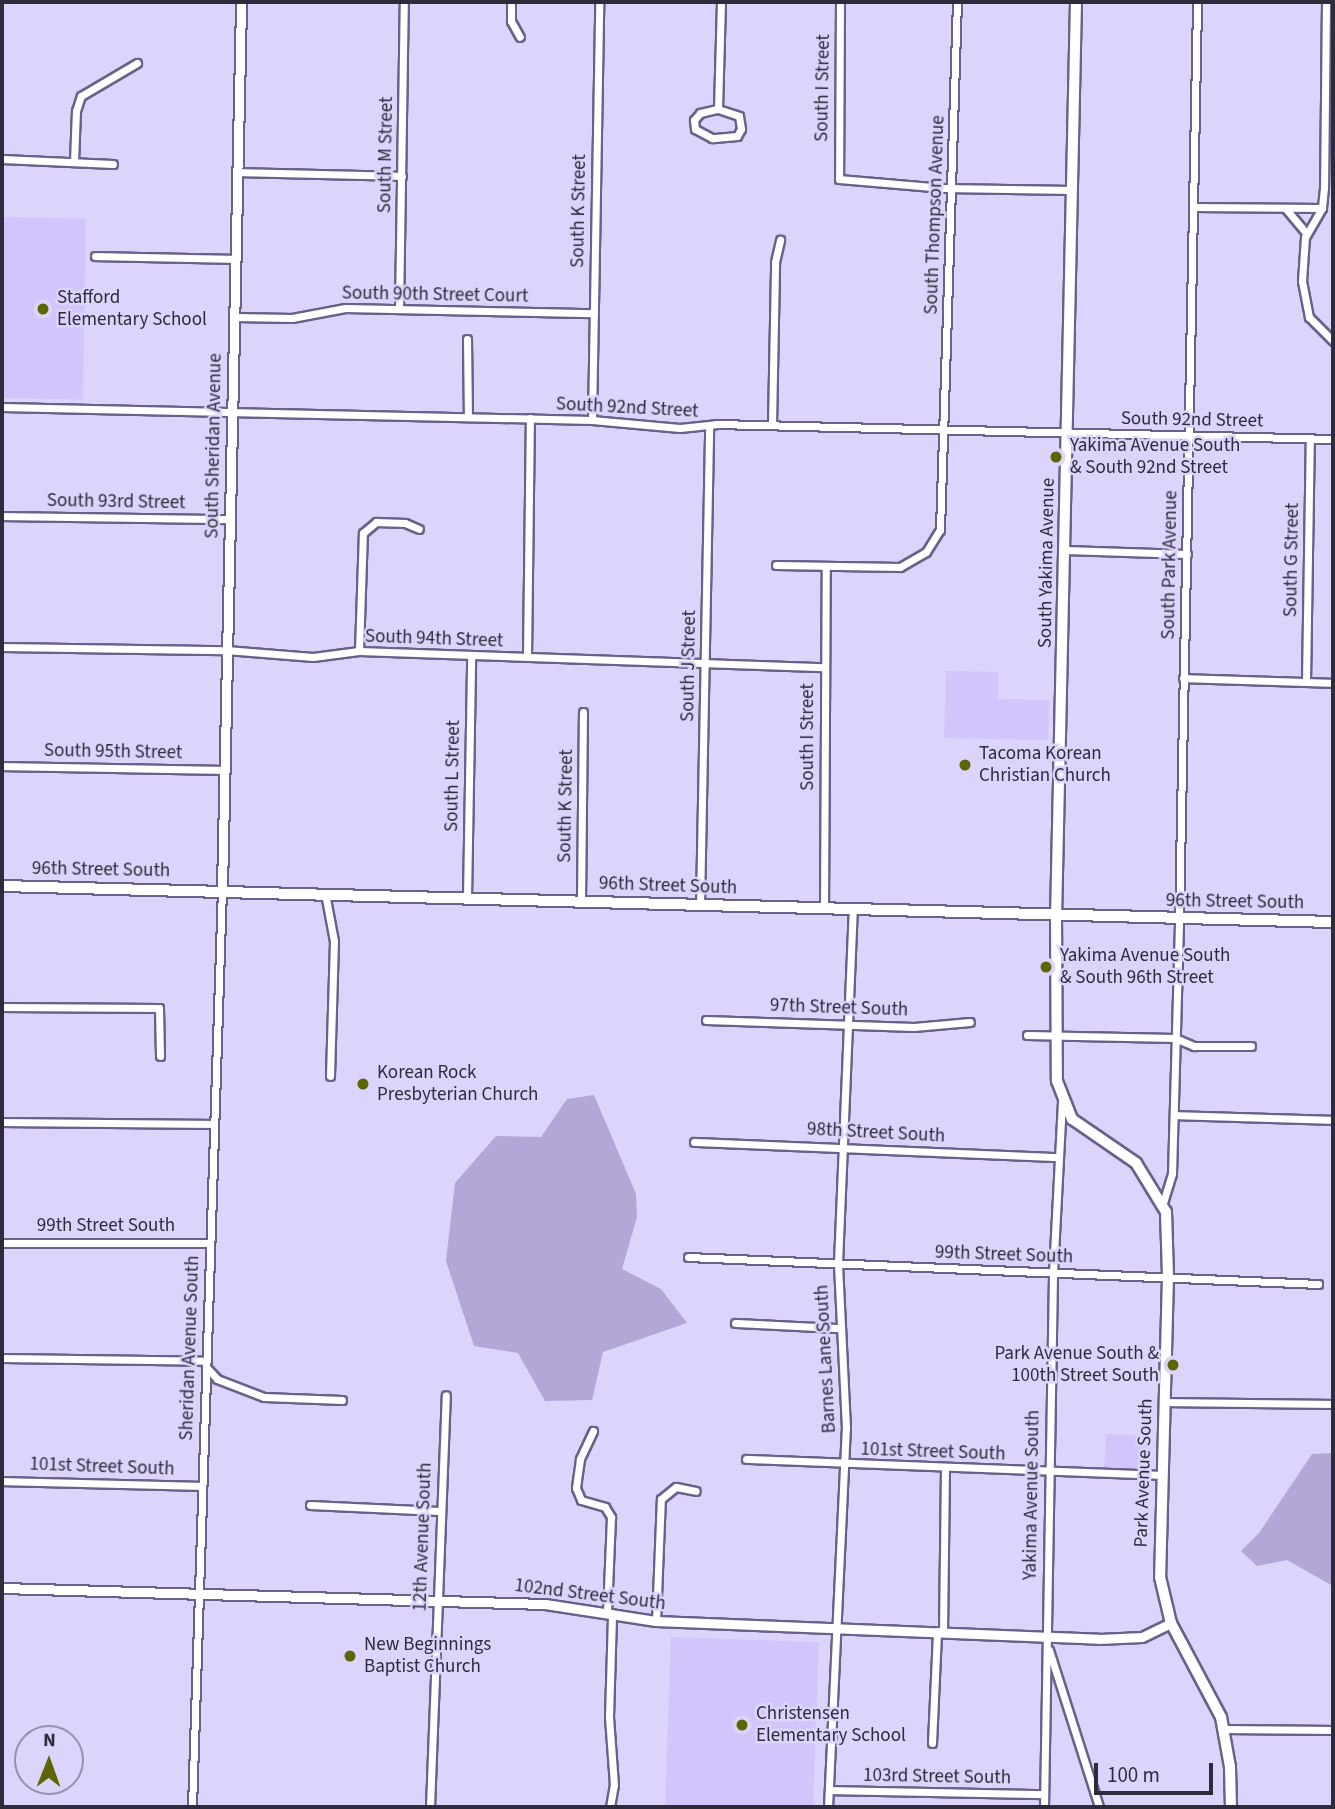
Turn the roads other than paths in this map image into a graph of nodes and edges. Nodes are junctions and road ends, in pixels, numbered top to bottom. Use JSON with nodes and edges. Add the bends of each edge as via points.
{"nodes":[{"id":1,"x":242,"y":2,"type":"edge"},
{"id":2,"x":404,"y":2,"type":"edge"},
{"id":3,"x":511,"y":2,"type":"edge"},
{"id":4,"x":599,"y":2,"type":"edge"},
{"id":5,"x":721,"y":2,"type":"edge"},
{"id":6,"x":840,"y":2,"type":"edge"},
{"id":7,"x":957,"y":2,"type":"edge"},
{"id":8,"x":1076,"y":2,"type":"edge"},
{"id":9,"x":1196,"y":2,"type":"edge"},
{"id":10,"x":1326,"y":2,"type":"edge"},
{"id":11,"x":520,"y":37,"type":"dead end"},
{"id":12,"x":137,"y":63,"type":"dead end"},
{"id":13,"x":718,"y":109,"type":"junction"},
{"id":14,"x":2,"y":159,"type":"edge"},
{"id":15,"x":74,"y":162,"type":"junction"},
{"id":16,"x":113,"y":164,"type":"dead end"},
{"id":17,"x":237,"y":172,"type":"junction"},
{"id":18,"x":402,"y":176,"type":"junction"},
{"id":19,"x":952,"y":188,"type":"junction"},
{"id":20,"x":1072,"y":190,"type":"junction"},
{"id":21,"x":1193,"y":207,"type":"junction"},
{"id":22,"x":1322,"y":208,"type":"junction"},
{"id":23,"x":1286,"y":209,"type":"junction"},
{"id":24,"x":1306,"y":233,"type":"junction"},
{"id":25,"x":780,"y":240,"type":"dead end"},
{"id":26,"x":94,"y":256,"type":"dead end"},
{"id":27,"x":236,"y":259,"type":"junction"},
{"id":28,"x":399,"y":309,"type":"junction"},
{"id":29,"x":594,"y":313,"type":"junction"},
{"id":30,"x":234,"y":317,"type":"junction"},
{"id":31,"x":467,"y":339,"type":"dead end"},
{"id":32,"x":1333,"y":341,"type":"edge"},
{"id":33,"x":2,"y":407,"type":"edge"},
{"id":34,"x":232,"y":412,"type":"junction"},
{"id":35,"x":468,"y":417,"type":"junction"},
{"id":36,"x":530,"y":418,"type":"junction"},
{"id":37,"x":592,"y":420,"type":"junction"},
{"id":38,"x":772,"y":425,"type":"junction"},
{"id":39,"x":709,"y":428,"type":"junction"},
{"id":40,"x":944,"y":430,"type":"junction"},
{"id":41,"x":1067,"y":433,"type":"junction"},
{"id":42,"x":1188,"y":436,"type":"junction"},
{"id":43,"x":1310,"y":438,"type":"junction"},
{"id":44,"x":1333,"y":439,"type":"edge"},
{"id":45,"x":2,"y":516,"type":"edge"},
{"id":46,"x":230,"y":519,"type":"junction"},
{"id":47,"x":419,"y":529,"type":"dead end"},
{"id":48,"x":1065,"y":550,"type":"junction"},
{"id":49,"x":1187,"y":554,"type":"junction"},
{"id":50,"x":776,"y":565,"type":"dead end"},
{"id":51,"x":826,"y":566,"type":"junction"},
{"id":52,"x":2,"y":647,"type":"edge"},
{"id":53,"x":226,"y":650,"type":"junction"},
{"id":54,"x":359,"y":651,"type":"junction"},
{"id":55,"x":471,"y":656,"type":"junction"},
{"id":56,"x":527,"y":657,"type":"junction"},
{"id":57,"x":705,"y":663,"type":"junction"},
{"id":58,"x":824,"y":667,"type":"junction"},
{"id":59,"x":1183,"y":678,"type":"junction"},
{"id":60,"x":1306,"y":682,"type":"junction"},
{"id":61,"x":1333,"y":683,"type":"edge"},
{"id":62,"x":583,"y":712,"type":"dead end"},
{"id":63,"x":2,"y":766,"type":"edge"},
{"id":64,"x":223,"y":770,"type":"junction"},
{"id":65,"x":2,"y":886,"type":"edge"},
{"id":66,"x":222,"y":890,"type":"junction"},
{"id":67,"x":325,"y":893,"type":"junction"},
{"id":68,"x":467,"y":897,"type":"junction"},
{"id":69,"x":581,"y":901,"type":"junction"},
{"id":70,"x":700,"y":905,"type":"junction"},
{"id":71,"x":824,"y":909,"type":"junction"},
{"id":72,"x":853,"y":910,"type":"junction"},
{"id":73,"x":1056,"y":915,"type":"junction"},
{"id":74,"x":1179,"y":918,"type":"junction"},
{"id":75,"x":1333,"y":922,"type":"edge"},
{"id":76,"x":2,"y":1007,"type":"edge"},
{"id":77,"x":706,"y":1020,"type":"dead end"},
{"id":78,"x":970,"y":1022,"type":"dead end"},
{"id":79,"x":847,"y":1024,"type":"junction"},
{"id":80,"x":1027,"y":1035,"type":"dead end"},
{"id":81,"x":1056,"y":1036,"type":"junction"},
{"id":82,"x":1175,"y":1038,"type":"junction"},
{"id":83,"x":1251,"y":1046,"type":"dead end"},
{"id":84,"x":160,"y":1056,"type":"dead end"},
{"id":85,"x":330,"y":1076,"type":"dead end"},
{"id":86,"x":1062,"y":1102,"type":"junction"},
{"id":87,"x":1174,"y":1115,"type":"junction"},
{"id":88,"x":1333,"y":1121,"type":"edge"},
{"id":89,"x":2,"y":1122,"type":"edge"},
{"id":90,"x":214,"y":1124,"type":"junction"},
{"id":91,"x":694,"y":1142,"type":"dead end"},
{"id":92,"x":841,"y":1146,"type":"junction"},
{"id":93,"x":1056,"y":1157,"type":"junction"},
{"id":94,"x":1163,"y":1203,"type":"junction"},
{"id":95,"x":210,"y":1242,"type":"junction"},
{"id":96,"x":2,"y":1243,"type":"edge"},
{"id":97,"x":688,"y":1257,"type":"dead end"},
{"id":98,"x":838,"y":1264,"type":"junction"},
{"id":99,"x":1053,"y":1273,"type":"junction"},
{"id":100,"x":1168,"y":1276,"type":"junction"},
{"id":101,"x":1318,"y":1283,"type":"dead end"},
{"id":102,"x":735,"y":1323,"type":"dead end"},
{"id":103,"x":838,"y":1328,"type":"junction"},
{"id":104,"x":2,"y":1358,"type":"edge"},
{"id":105,"x":206,"y":1364,"type":"junction"},
{"id":106,"x":446,"y":1395,"type":"dead end"},
{"id":107,"x":342,"y":1400,"type":"dead end"},
{"id":108,"x":1164,"y":1402,"type":"junction"},
{"id":109,"x":1333,"y":1404,"type":"edge"},
{"id":110,"x":593,"y":1430,"type":"dead end"},
{"id":111,"x":746,"y":1460,"type":"dead end"},
{"id":112,"x":845,"y":1465,"type":"junction"},
{"id":113,"x":946,"y":1467,"type":"junction"},
{"id":114,"x":1051,"y":1472,"type":"junction"},
{"id":115,"x":1160,"y":1475,"type":"junction"},
{"id":116,"x":2,"y":1480,"type":"edge"},
{"id":117,"x":201,"y":1486,"type":"junction"},
{"id":118,"x":696,"y":1491,"type":"dead end"},
{"id":119,"x":310,"y":1506,"type":"dead end"},
{"id":120,"x":439,"y":1511,"type":"junction"},
{"id":121,"x":2,"y":1588,"type":"edge"},
{"id":122,"x":197,"y":1596,"type":"junction"},
{"id":123,"x":436,"y":1600,"type":"junction"},
{"id":124,"x":610,"y":1613,"type":"junction"},
{"id":125,"x":656,"y":1621,"type":"junction"},
{"id":126,"x":1171,"y":1623,"type":"junction"},
{"id":127,"x":836,"y":1629,"type":"junction"},
{"id":128,"x":940,"y":1631,"type":"junction"},
{"id":129,"x":1049,"y":1636,"type":"junction"},
{"id":130,"x":1049,"y":1650,"type":"junction"},
{"id":131,"x":1224,"y":1729,"type":"junction"},
{"id":132,"x":1333,"y":1730,"type":"edge"},
{"id":133,"x":932,"y":1743,"type":"dead end"},
{"id":134,"x":829,"y":1790,"type":"junction"},
{"id":135,"x":1044,"y":1794,"type":"junction"},
{"id":136,"x":192,"y":1807,"type":"edge"},
{"id":137,"x":430,"y":1807,"type":"edge"},
{"id":138,"x":610,"y":1807,"type":"edge"},
{"id":139,"x":828,"y":1807,"type":"edge"},
{"id":140,"x":1044,"y":1807,"type":"edge"},
{"id":141,"x":1100,"y":1807,"type":"edge"},
{"id":142,"x":1231,"y":1807,"type":"edge"}],
"edges":[{"from":1,"to":17,"type":"street","name":"South Sheridan Avenue"},
{"from":2,"to":18,"type":"street","name":"South M Street"},
{"from":3,"to":11,"type":"street","via":[[511,21]]},
{"from":4,"to":29,"type":"street","name":"South K Street"},
{"from":5,"to":13,"type":"street"},
{"from":6,"to":19,"type":"street","name":"South I Street","via":[[838,176],[843,181]]},
{"from":7,"to":19,"type":"street","name":"South Thompson Avenue"},
{"from":8,"to":20,"type":"main road","name":"South Yakima Avenue"},
{"from":9,"to":21,"type":"street","name":"South Park Avenue"},
{"from":10,"to":22,"type":"street"},
{"from":12,"to":15,"type":"street","via":[[81,96]]},
{"from":13,"to":13,"type":"street","via":[[700,113],[694,120],[695,129],[712,138],[737,136],[739,116]]},
{"from":14,"to":15,"type":"street"},
{"from":15,"to":16,"type":"street"},
{"from":17,"to":18,"type":"street"},
{"from":17,"to":27,"type":"street","name":"South Sheridan Avenue"},
{"from":18,"to":28,"type":"street","name":"South M Street"},
{"from":19,"to":20,"type":"street"},
{"from":19,"to":40,"type":"street","name":"South Thompson Avenue"},
{"from":20,"to":41,"type":"main road","name":"South Yakima Avenue"},
{"from":21,"to":23,"type":"street"},
{"from":21,"to":42,"type":"street","name":"South Park Avenue"},
{"from":22,"to":23,"type":"street"},
{"from":22,"to":24,"type":"street"},
{"from":23,"to":24,"type":"street"},
{"from":24,"to":32,"type":"street","via":[[1304,304],[1313,324]]},
{"from":25,"to":38,"type":"street","via":[[775,262]]},
{"from":26,"to":27,"type":"street"},
{"from":27,"to":30,"type":"street","name":"South Sheridan Avenue"},
{"from":28,"to":29,"type":"street","name":"South 90th Street Court"},
{"from":28,"to":30,"type":"street","name":"South 90th Street Court","via":[[345,308],[292,318]]},
{"from":29,"to":37,"type":"street","name":"South K Street"},
{"from":30,"to":34,"type":"street","name":"South Sheridan Avenue"},
{"from":31,"to":35,"type":"street"},
{"from":33,"to":34,"type":"street","name":"South 92nd Street"},
{"from":34,"to":35,"type":"street","name":"South 92nd Street"},
{"from":34,"to":46,"type":"street","name":"South Sheridan Avenue"},
{"from":35,"to":36,"type":"street","name":"South 92nd Street"},
{"from":36,"to":37,"type":"street","name":"South 92nd Street"},
{"from":36,"to":56,"type":"street"},
{"from":37,"to":39,"type":"street","name":"South 92nd Street"},
{"from":38,"to":39,"type":"street","name":"South 92nd Street","via":[[716,424]]},
{"from":38,"to":40,"type":"street","name":"South 92nd Street"},
{"from":39,"to":57,"type":"street","name":"South J Street"},
{"from":40,"to":41,"type":"street","name":"South 92nd Street"},
{"from":40,"to":51,"type":"street","name":"South Thompson Avenue","via":[[942,519],[932,546],[918,559],[900,566]]},
{"from":41,"to":42,"type":"street","name":"South 92nd Street"},
{"from":41,"to":48,"type":"main road","name":"South Yakima Avenue"},
{"from":42,"to":43,"type":"street","name":"South 92nd Street"},
{"from":42,"to":49,"type":"street","name":"South Park Avenue"},
{"from":43,"to":44,"type":"street","name":"South 92nd Street"},
{"from":43,"to":60,"type":"street","name":"South G Street"},
{"from":45,"to":46,"type":"street","name":"South 93rd Street"},
{"from":46,"to":53,"type":"street","name":"South Sheridan Avenue"},
{"from":47,"to":54,"type":"street","via":[[376,522],[366,527]]},
{"from":48,"to":49,"type":"street"},
{"from":48,"to":73,"type":"main road","name":"South Yakima Avenue"},
{"from":49,"to":59,"type":"street","name":"South Park Avenue"},
{"from":50,"to":51,"type":"street"},
{"from":51,"to":58,"type":"street","name":"South I Street"},
{"from":52,"to":53,"type":"street","name":"South 94th Street"},
{"from":53,"to":54,"type":"street","name":"South 94th Street","via":[[313,657]]},
{"from":53,"to":64,"type":"street","name":"South Sheridan Avenue"},
{"from":54,"to":55,"type":"street","name":"South 94th Street"},
{"from":55,"to":56,"type":"street","name":"South 94th Street"},
{"from":55,"to":68,"type":"street","name":"South L Street"},
{"from":56,"to":57,"type":"street","name":"South 94th Street"},
{"from":57,"to":58,"type":"street","name":"South 94th Street"},
{"from":57,"to":70,"type":"street","name":"South J Street"},
{"from":58,"to":71,"type":"street","name":"South I Street"},
{"from":59,"to":60,"type":"street"},
{"from":59,"to":74,"type":"street","name":"South Park Avenue"},
{"from":60,"to":61,"type":"street"},
{"from":62,"to":69,"type":"street","name":"South K Street"},
{"from":63,"to":64,"type":"street","name":"South 95th Street"},
{"from":64,"to":66,"type":"street","name":"South Sheridan Avenue"},
{"from":65,"to":66,"type":"main road","name":"96th Street South"},
{"from":66,"to":67,"type":"main road","name":"96th Street South"},
{"from":66,"to":90,"type":"street","name":"Sheridan Avenue South"},
{"from":67,"to":68,"type":"main road","name":"96th Street South"},
{"from":67,"to":85,"type":"street","via":[[334,941]]},
{"from":68,"to":69,"type":"main road","name":"96th Street South"},
{"from":69,"to":70,"type":"main road","name":"96th Street South"},
{"from":70,"to":71,"type":"main road","name":"96th Street South"},
{"from":71,"to":72,"type":"main road","name":"96th Street South"},
{"from":72,"to":73,"type":"main road","name":"96th Street South"},
{"from":72,"to":79,"type":"street","name":"Barnes Lane South"},
{"from":73,"to":74,"type":"main road","name":"96th Street South"},
{"from":73,"to":81,"type":"main road","name":"Yakima Avenue South"},
{"from":74,"to":75,"type":"main road","name":"96th Street South"},
{"from":74,"to":82,"type":"street","name":"Park Avenue South"},
{"from":76,"to":84,"type":"street","via":[[159,1008]]},
{"from":77,"to":79,"type":"street","name":"97th Street South"},
{"from":78,"to":79,"type":"street","name":"97th Street South","via":[[914,1027]]},
{"from":79,"to":92,"type":"street","name":"Barnes Lane South"},
{"from":80,"to":81,"type":"street"},
{"from":81,"to":82,"type":"street"},
{"from":81,"to":86,"type":"main road","name":"Yakima Avenue South"},
{"from":82,"to":83,"type":"street","via":[[1194,1046]]},
{"from":82,"to":87,"type":"street","name":"Park Avenue South"},
{"from":86,"to":93,"type":"street","name":"Yakima Avenue South"},
{"from":86,"to":94,"type":"main road","via":[[1079,1126],[1136,1163]]},
{"from":87,"to":88,"type":"street"},
{"from":87,"to":94,"type":"street","name":"Park Avenue South","via":[[1171,1185]]},
{"from":89,"to":90,"type":"street"},
{"from":90,"to":95,"type":"street","name":"Sheridan Avenue South"},
{"from":91,"to":92,"type":"street","name":"98th Street South"},
{"from":92,"to":93,"type":"street","name":"98th Street South"},
{"from":92,"to":98,"type":"street","name":"Barnes Lane South"},
{"from":93,"to":99,"type":"street","name":"Yakima Avenue South"},
{"from":94,"to":100,"type":"main road","name":"Park Avenue South"},
{"from":95,"to":96,"type":"street","name":"99th Street South"},
{"from":95,"to":105,"type":"street","name":"Sheridan Avenue South"},
{"from":97,"to":98,"type":"street","name":"99th Street South"},
{"from":98,"to":99,"type":"street","name":"99th Street South"},
{"from":98,"to":103,"type":"street","name":"Barnes Lane South"},
{"from":99,"to":100,"type":"street","name":"99th Street South"},
{"from":99,"to":114,"type":"street","name":"Yakima Avenue South"},
{"from":100,"to":101,"type":"street","name":"99th Street South"},
{"from":100,"to":108,"type":"main road","name":"Park Avenue South"},
{"from":102,"to":103,"type":"street"},
{"from":103,"to":112,"type":"street","name":"Barnes Lane South","via":[[846,1414]]},
{"from":104,"to":105,"type":"street"},
{"from":105,"to":107,"type":"street","via":[[218,1379],[264,1397]]},
{"from":105,"to":117,"type":"street","name":"Sheridan Avenue South"},
{"from":106,"to":120,"type":"street","name":"12th Avenue South"},
{"from":108,"to":109,"type":"street"},
{"from":108,"to":115,"type":"main road","name":"Park Avenue South"},
{"from":110,"to":124,"type":"street","via":[[580,1460],[576,1488],[581,1500],[605,1507],[611,1517]]},
{"from":111,"to":112,"type":"street","name":"101st Street South"},
{"from":112,"to":113,"type":"street","name":"101st Street South"},
{"from":112,"to":127,"type":"street","name":"Barnes Lane South"},
{"from":113,"to":114,"type":"street","name":"101st Street South"},
{"from":113,"to":128,"type":"street"},
{"from":114,"to":115,"type":"street","name":"101st Street South"},
{"from":114,"to":129,"type":"street","name":"Yakima Avenue South"},
{"from":115,"to":126,"type":"main road","name":"Park Avenue South","via":[[1160,1577]]},
{"from":116,"to":117,"type":"street","name":"101st Street South"},
{"from":117,"to":122,"type":"street","name":"Sheridan Avenue South"},
{"from":118,"to":125,"type":"street","via":[[676,1487],[661,1499]]},
{"from":119,"to":120,"type":"street"},
{"from":120,"to":123,"type":"street","name":"12th Avenue South"},
{"from":121,"to":122,"type":"street","name":"102nd Street South"},
{"from":122,"to":123,"type":"street","name":"102nd Street South"},
{"from":122,"to":136,"type":"street","name":"Sheridan Avenue South"},
{"from":123,"to":124,"type":"street","name":"102nd Street South"},
{"from":123,"to":137,"type":"street","name":"12th Avenue South"},
{"from":124,"to":125,"type":"street","name":"102nd Street South"},
{"from":124,"to":138,"type":"street","via":[[614,1785]]},
{"from":125,"to":127,"type":"street","name":"102nd Street South"},
{"from":126,"to":129,"type":"street","name":"102nd Street South","via":[[1132,1639]]},
{"from":126,"to":131,"type":"main road","name":"Park Avenue South"},
{"from":127,"to":128,"type":"street","name":"102nd Street South"},
{"from":127,"to":134,"type":"street","name":"Barnes Lane South"},
{"from":128,"to":129,"type":"street","name":"102nd Street South"},
{"from":128,"to":133,"type":"street"},
{"from":129,"to":130,"type":"street","name":"Yakima Avenue South"},
{"from":130,"to":135,"type":"street","name":"Yakima Avenue South"},
{"from":130,"to":141,"type":"street"},
{"from":131,"to":132,"type":"street"},
{"from":131,"to":142,"type":"main road","name":"Park Avenue South"},
{"from":134,"to":135,"type":"street","name":"103rd Street South"},
{"from":134,"to":139,"type":"street","name":"Barnes Lane South"},
{"from":135,"to":140,"type":"street","name":"Yakima Avenue South"}]}
